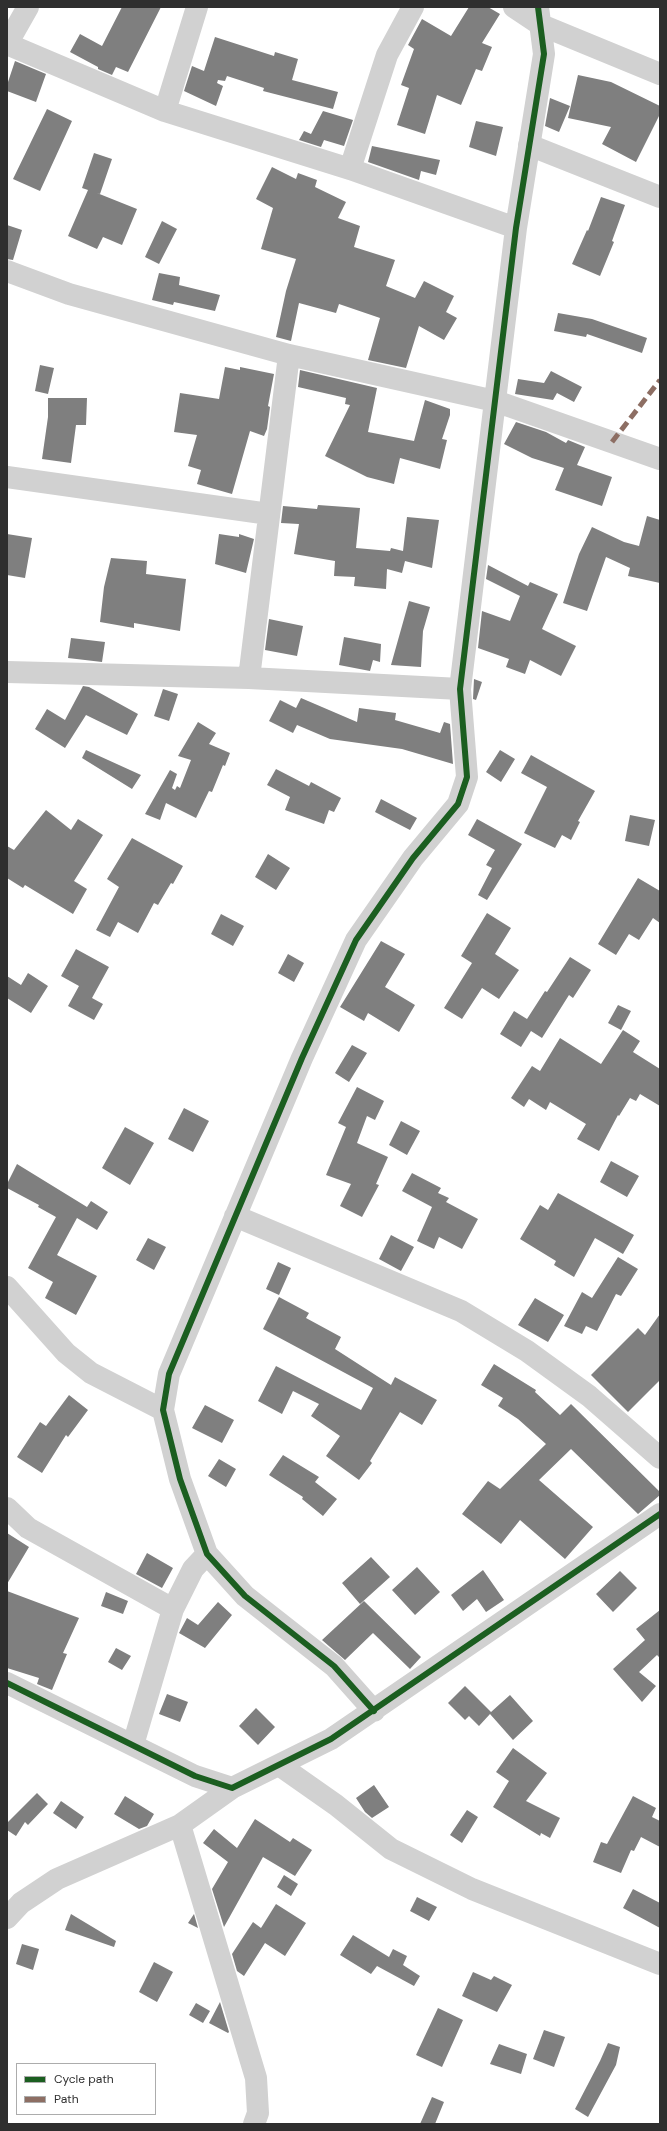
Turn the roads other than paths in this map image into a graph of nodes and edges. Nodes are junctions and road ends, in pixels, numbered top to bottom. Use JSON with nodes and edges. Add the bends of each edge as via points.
{"nodes":[{"id":1,"x":28,"y":7,"type":"edge"},
{"id":2,"x":197,"y":7,"type":"edge"},
{"id":3,"x":413,"y":7,"type":"edge"},
{"id":4,"x":514,"y":7,"type":"edge"},
{"id":5,"x":540,"y":16,"type":"edge"},
{"id":6,"x":660,"y":74,"type":"edge"},
{"id":7,"x":165,"y":112,"type":"junction"},
{"id":8,"x":529,"y":145,"type":"junction"},
{"id":9,"x":350,"y":169,"type":"junction"},
{"id":10,"x":660,"y":197,"type":"edge"},
{"id":11,"x":516,"y":228,"type":"junction"},
{"id":12,"x":7,"y":271,"type":"edge"},
{"id":13,"x":289,"y":355,"type":"junction"},
{"id":14,"x":495,"y":402,"type":"junction"},
{"id":15,"x":660,"y":459,"type":"edge"},
{"id":16,"x":7,"y":477,"type":"edge"},
{"id":17,"x":270,"y":514,"type":"junction"},
{"id":18,"x":7,"y":672,"type":"edge"},
{"id":19,"x":249,"y":678,"type":"junction"},
{"id":20,"x":460,"y":689,"type":"junction"},
{"id":21,"x":235,"y":1216,"type":"junction"},
{"id":22,"x":7,"y":1287,"type":"edge"},
{"id":23,"x":163,"y":1410,"type":"junction"},
{"id":24,"x":660,"y":1458,"type":"edge"},
{"id":25,"x":7,"y":1508,"type":"edge"},
{"id":26,"x":660,"y":1514,"type":"edge"},
{"id":27,"x":207,"y":1554,"type":"junction"},
{"id":28,"x":173,"y":1609,"type":"junction"},
{"id":29,"x":7,"y":1682,"type":"edge"},
{"id":30,"x":374,"y":1711,"type":"junction"},
{"id":31,"x":133,"y":1745,"type":"junction"},
{"id":32,"x":279,"y":1765,"type":"junction"},
{"id":33,"x":232,"y":1788,"type":"junction"},
{"id":34,"x":180,"y":1825,"type":"junction"},
{"id":35,"x":7,"y":1918,"type":"edge"},
{"id":36,"x":660,"y":1964,"type":"edge"},
{"id":37,"x":254,"y":2124,"type":"edge"}],
"edges":[{"from":1,"to":7,"type":"street","via":[[7,44]]},
{"from":2,"to":7,"type":"street"},
{"from":3,"to":9,"type":"street","via":[[387,55]]},
{"from":4,"to":5,"type":"street"},
{"from":5,"to":6,"type":"street"},
{"from":5,"to":8,"type":"street","via":[[544,54]]},
{"from":7,"to":9,"type":"street"},
{"from":8,"to":10,"type":"street"},
{"from":8,"to":11,"type":"street"},
{"from":9,"to":11,"type":"street"},
{"from":11,"to":14,"type":"street"},
{"from":12,"to":13,"type":"street","via":[[69,294]]},
{"from":13,"to":14,"type":"street"},
{"from":13,"to":17,"type":"street"},
{"from":14,"to":15,"type":"street"},
{"from":14,"to":20,"type":"street"},
{"from":16,"to":17,"type":"street"},
{"from":17,"to":19,"type":"street"},
{"from":18,"to":19,"type":"street"},
{"from":19,"to":20,"type":"street"},
{"from":20,"to":21,"type":"street","via":[[467,777],[458,804],[413,858],[356,940],[302,1058]]},
{"from":21,"to":23,"type":"street","via":[[169,1374]]},
{"from":21,"to":24,"type":"street","via":[[461,1311],[527,1351],[589,1396]]},
{"from":22,"to":23,"type":"street","via":[[66,1353],[92,1373]]},
{"from":23,"to":27,"type":"street","via":[[180,1479]]},
{"from":25,"to":28,"type":"street","via":[[28,1528]]},
{"from":26,"to":30,"type":"street"},
{"from":27,"to":28,"type":"street","via":[[193,1569]]},
{"from":27,"to":30,"type":"street","via":[[244,1596],[334,1666]]},
{"from":28,"to":31,"type":"street"},
{"from":29,"to":31,"type":"street"},
{"from":30,"to":32,"type":"street","via":[[331,1740]]},
{"from":31,"to":33,"type":"street","via":[[195,1776]]},
{"from":32,"to":33,"type":"street"},
{"from":32,"to":36,"type":"street","via":[[336,1805],[391,1849],[472,1889]]},
{"from":33,"to":34,"type":"street"},
{"from":34,"to":35,"type":"street","via":[[57,1879],[21,1903]]},
{"from":34,"to":37,"type":"street","via":[[256,2078],[258,2113]]}]}
